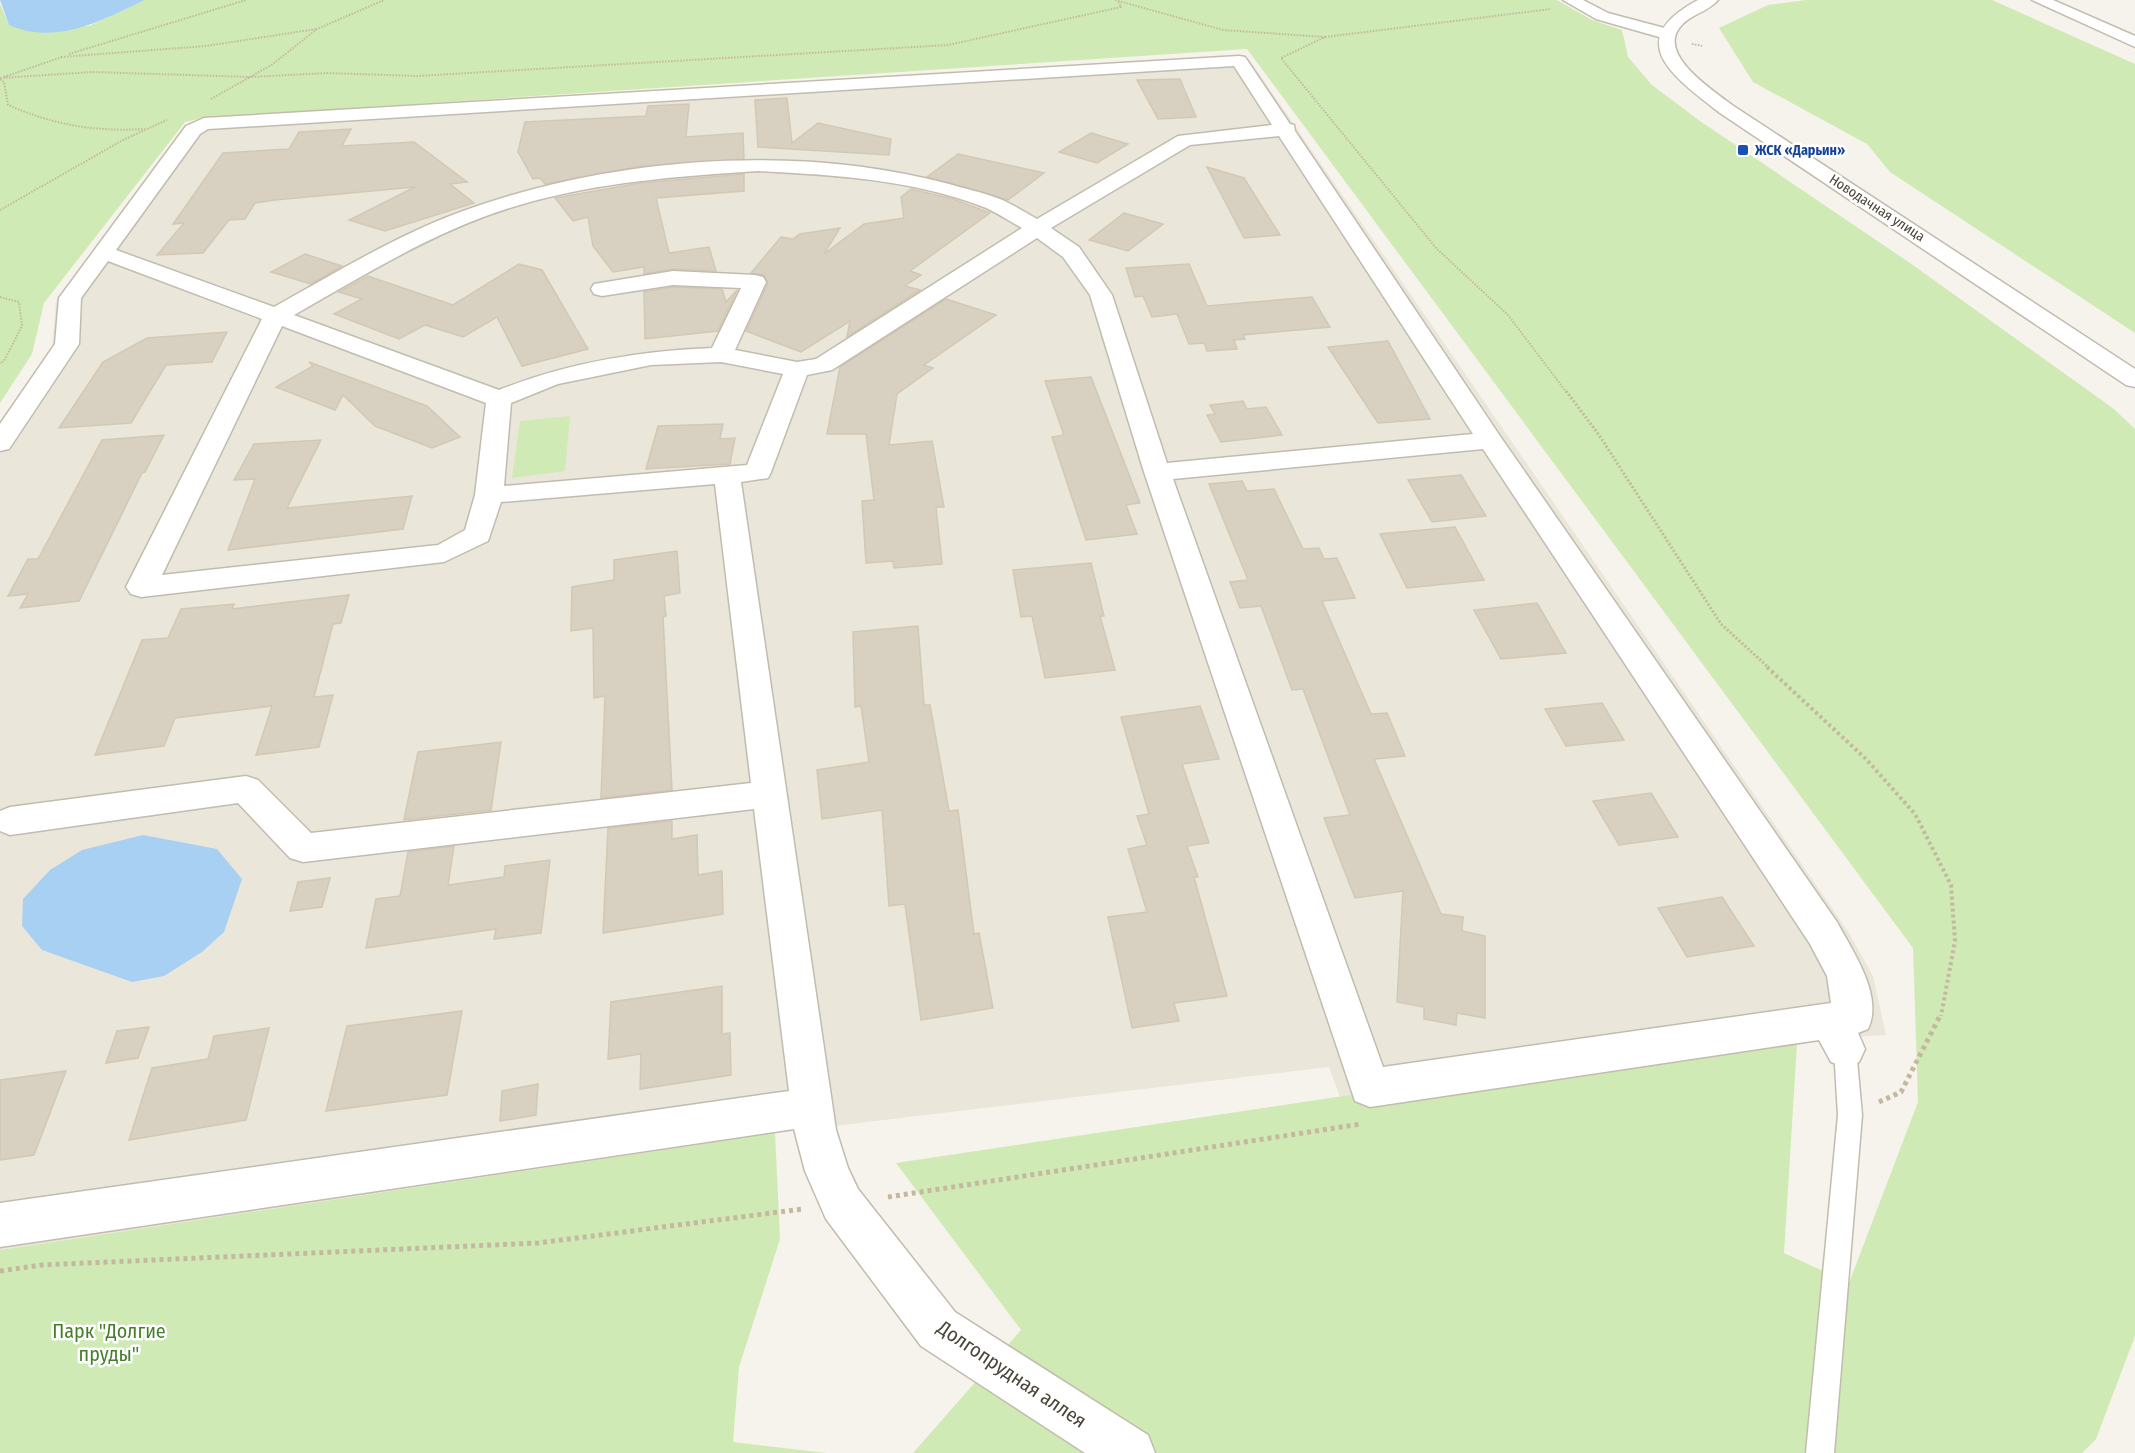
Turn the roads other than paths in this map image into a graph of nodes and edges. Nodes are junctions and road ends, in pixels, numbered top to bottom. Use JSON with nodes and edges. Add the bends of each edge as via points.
{"nodes":[{"id":1,"x":1710,"y":0,"type":"edge"},
{"id":2,"x":2040,"y":0,"type":"edge"},
{"id":3,"x":1573,"y":1,"type":"edge"},
{"id":4,"x":1666,"y":34,"type":"junction"},
{"id":5,"x":2135,"y":42,"type":"edge"},
{"id":6,"x":1287,"y":129,"type":"junction"},
{"id":7,"x":1037,"y":228,"type":"junction"},
{"id":8,"x":104,"y":252,"type":"junction"},
{"id":9,"x":602,"y":289,"type":"dead end"},
{"id":10,"x":275,"y":316,"type":"junction"},
{"id":11,"x":721,"y":355,"type":"junction"},
{"id":12,"x":797,"y":369,"type":"junction"},
{"id":13,"x":2135,"y":380,"type":"edge"},
{"id":14,"x":499,"y":399,"type":"junction"},
{"id":15,"x":1490,"y":440,"type":"junction"},
{"id":16,"x":0,"y":443,"type":"edge"},
{"id":17,"x":1157,"y":472,"type":"junction"},
{"id":18,"x":727,"y":475,"type":"junction"},
{"id":19,"x":489,"y":495,"type":"junction"},
{"id":20,"x":770,"y":794,"type":"junction"},
{"id":21,"x":10,"y":821,"type":"dead end"},
{"id":22,"x":1837,"y":1035,"type":"junction"},
{"id":23,"x":813,"y":1119,"type":"junction"},
{"id":24,"x":0,"y":1225,"type":"edge"},
{"id":25,"x":1130,"y":1453,"type":"edge"},
{"id":26,"x":1820,"y":1453,"type":"edge"}],
"edges":[{"from":1,"to":4,"type":"street","via":[[1687,10],[1672,22]]},
{"from":2,"to":5,"type":"street"},
{"from":3,"to":4,"type":"street","via":[[1602,16]]},
{"from":4,"to":13,"type":"street","name":"Новодачная улица","via":[[1667,51],[1676,67],[1726,109]]},
{"from":6,"to":7,"type":"street","via":[[1185,140]]},
{"from":6,"to":8,"type":"street","via":[[1239,60],[219,121],[193,130]]},
{"from":6,"to":15,"type":"street"},
{"from":7,"to":10,"type":"street","via":[[990,202],[898,177],[758,165],[681,170],[577,184],[468,216],[402,246]]},
{"from":7,"to":12,"type":"street","via":[[823,365]]},
{"from":7,"to":17,"type":"street","via":[[1071,252],[1101,295]]},
{"from":8,"to":10,"type":"street"},
{"from":8,"to":16,"type":"street","via":[[70,298],[67,344]]},
{"from":9,"to":11,"type":"street","via":[[673,278],[755,282]]},
{"from":10,"to":14,"type":"street"},
{"from":10,"to":19,"type":"street","via":[[141,587],[444,553],[478,536]]},
{"from":11,"to":12,"type":"street"},
{"from":11,"to":14,"type":"street","via":[[651,358],[551,378]]},
{"from":12,"to":18,"type":"street","via":[[758,472]]},
{"from":14,"to":19,"type":"street"},
{"from":15,"to":17,"type":"street"},
{"from":15,"to":22,"type":"street","via":[[1824,933],[1846,976],[1854,1017]]},
{"from":17,"to":22,"type":"street","via":[[1370,1088]]},
{"from":18,"to":19,"type":"street"},
{"from":18,"to":20,"type":"street","name":"Долгопрудная аллея"},
{"from":20,"to":21,"type":"street","via":[[303,848],[246,789]]},
{"from":20,"to":23,"type":"street","name":"Долгопрудная аллея"},
{"from":22,"to":26,"type":"lane","via":[[1850,1115]]},
{"from":23,"to":24,"type":"street"},
{"from":23,"to":25,"type":"street","name":"Долгопрудная аллея","via":[[827,1171],[842,1204],[938,1329]]}]}
